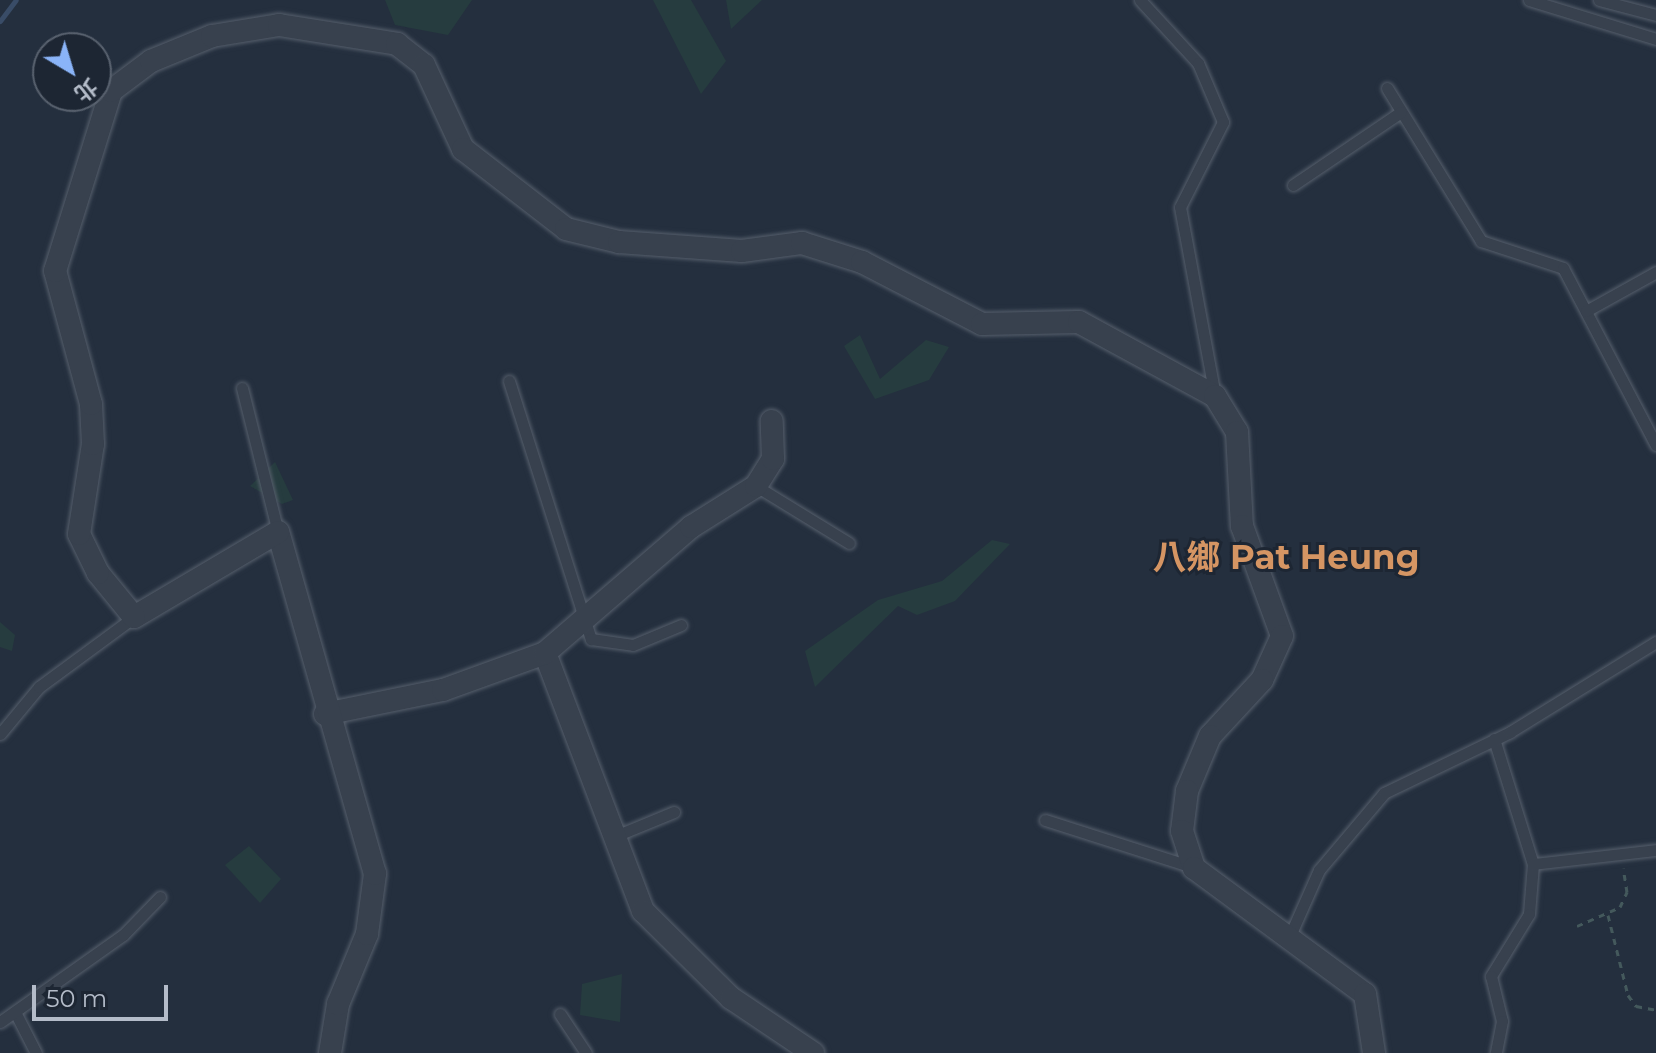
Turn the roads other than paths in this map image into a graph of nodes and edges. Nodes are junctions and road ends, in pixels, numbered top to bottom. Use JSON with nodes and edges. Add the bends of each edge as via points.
{"nodes":[{"id":1,"x":1140,"y":0,"type":"edge"},
{"id":2,"x":1529,"y":0,"type":"edge"},
{"id":3,"x":1599,"y":0,"type":"edge"},
{"id":4,"x":1656,"y":15,"type":"edge"},
{"id":5,"x":1656,"y":39,"type":"edge"},
{"id":6,"x":1387,"y":88,"type":"dead end"},
{"id":7,"x":1401,"y":112,"type":"junction"},
{"id":8,"x":1293,"y":185,"type":"dead end"},
{"id":9,"x":1656,"y":272,"type":"edge"},
{"id":10,"x":1586,"y":311,"type":"junction"},
{"id":11,"x":509,"y":381,"type":"dead end"},
{"id":12,"x":242,"y":388,"type":"dead end"},
{"id":13,"x":1215,"y":396,"type":"junction"},
{"id":14,"x":772,"y":421,"type":"dead end"},
{"id":15,"x":1656,"y":445,"type":"edge"},
{"id":16,"x":756,"y":486,"type":"junction"},
{"id":17,"x":278,"y":532,"type":"junction"},
{"id":18,"x":849,"y":543,"type":"dead end"},
{"id":19,"x":134,"y":617,"type":"junction"},
{"id":20,"x":681,"y":625,"type":"dead end"},
{"id":21,"x":583,"y":626,"type":"junction"},
{"id":22,"x":1656,"y":642,"type":"edge"},
{"id":23,"x":545,"y":653,"type":"junction"},
{"id":24,"x":325,"y":714,"type":"junction"},
{"id":25,"x":0,"y":734,"type":"edge"},
{"id":26,"x":1494,"y":739,"type":"junction"},
{"id":27,"x":674,"y":812,"type":"dead end"},
{"id":28,"x":1045,"y":820,"type":"dead end"},
{"id":29,"x":613,"y":837,"type":"junction"},
{"id":30,"x":1656,"y":850,"type":"edge"},
{"id":31,"x":1533,"y":864,"type":"junction"},
{"id":32,"x":1194,"y":868,"type":"junction"},
{"id":33,"x":160,"y":897,"type":"dead end"},
{"id":34,"x":1288,"y":940,"type":"junction"},
{"id":35,"x":15,"y":1012,"type":"junction"},
{"id":36,"x":560,"y":1014,"type":"dead end"},
{"id":37,"x":0,"y":1022,"type":"edge"},
{"id":38,"x":36,"y":1053,"type":"edge"},
{"id":39,"x":330,"y":1053,"type":"edge"},
{"id":40,"x":586,"y":1053,"type":"edge"},
{"id":41,"x":813,"y":1053,"type":"edge"},
{"id":42,"x":1374,"y":1053,"type":"edge"},
{"id":43,"x":1496,"y":1053,"type":"edge"}],
"edges":[{"from":1,"to":13,"type":"lane","via":[[1198,63],[1223,122],[1180,207]]},
{"from":2,"to":5,"type":"lane"},
{"from":3,"to":4,"type":"lane"},
{"from":6,"to":7,"type":"lane"},
{"from":7,"to":8,"type":"lane"},
{"from":7,"to":10,"type":"lane","via":[[1481,241],[1563,268]]},
{"from":9,"to":10,"type":"lane"},
{"from":10,"to":15,"type":"lane"},
{"from":11,"to":21,"type":"lane"},
{"from":12,"to":17,"type":"lane"},
{"from":13,"to":19,"type":"street","via":[[1079,322],[982,324],[862,262],[802,243],[742,251],[619,242],[566,229],[483,171],[453,136],[424,65],[397,44],[279,25],[237,29],[151,61],[111,91],[55,271],[91,404],[92,457],[79,534],[98,573]]},
{"from":13,"to":32,"type":"street","via":[[1237,432],[1242,526],[1282,636],[1262,680],[1210,736],[1187,791],[1182,831]]},
{"from":14,"to":16,"type":"street","via":[[773,459]]},
{"from":16,"to":18,"type":"lane"},
{"from":16,"to":21,"type":"street","via":[[691,527]]},
{"from":17,"to":19,"type":"street"},
{"from":17,"to":24,"type":"street"},
{"from":19,"to":25,"type":"lane","via":[[39,687]]},
{"from":20,"to":21,"type":"lane","via":[[615,647],[591,639]]},
{"from":21,"to":23,"type":"street"},
{"from":22,"to":26,"type":"lane"},
{"from":23,"to":24,"type":"street","via":[[443,690]]},
{"from":23,"to":29,"type":"street"},
{"from":24,"to":39,"type":"street","via":[[370,844],[376,898],[338,1004]]},
{"from":26,"to":31,"type":"lane"},
{"from":26,"to":34,"type":"lane","via":[[1409,777],[1364,810],[1319,870]]},
{"from":27,"to":29,"type":"lane"},
{"from":28,"to":32,"type":"lane"},
{"from":29,"to":41,"type":"street","via":[[632,892],[681,957]]},
{"from":30,"to":31,"type":"lane"},
{"from":31,"to":43,"type":"lane","via":[[1529,914],[1491,976],[1502,1021]]},
{"from":32,"to":34,"type":"street"},
{"from":33,"to":35,"type":"lane","via":[[123,935]]},
{"from":34,"to":42,"type":"street","via":[[1341,969],[1365,994]]},
{"from":35,"to":37,"type":"lane"},
{"from":35,"to":38,"type":"lane"},
{"from":36,"to":40,"type":"lane"}]}
